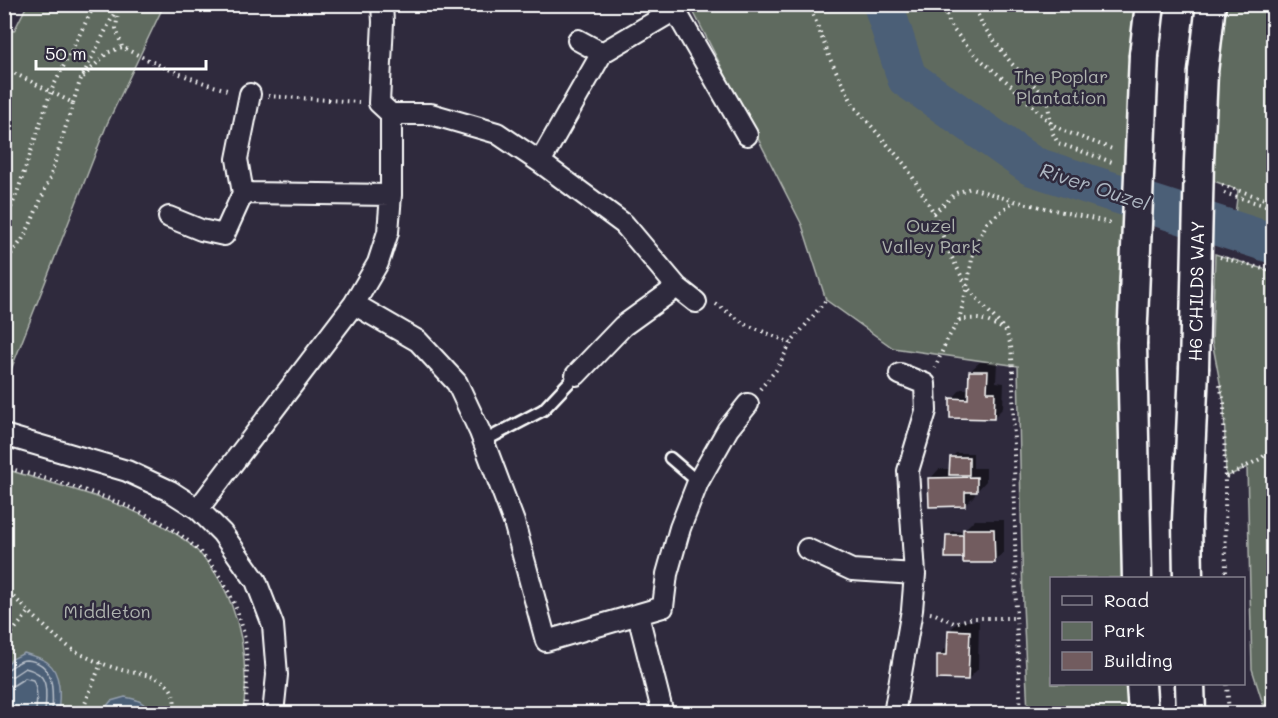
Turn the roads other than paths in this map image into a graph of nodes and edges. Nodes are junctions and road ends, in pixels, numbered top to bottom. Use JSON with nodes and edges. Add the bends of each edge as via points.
{"nodes":[{"id":1,"x":382,"y":4,"type":"edge"},
{"id":2,"x":1150,"y":4,"type":"edge"},
{"id":3,"x":1211,"y":4,"type":"edge"},
{"id":4,"x":673,"y":7,"type":"edge"},
{"id":5,"x":578,"y":40,"type":"dead end"},
{"id":6,"x":602,"y":53,"type":"junction"},
{"id":7,"x":250,"y":94,"type":"dead end"},
{"id":8,"x":391,"y":114,"type":"junction"},
{"id":9,"x":747,"y":135,"type":"dead end"},
{"id":10,"x":540,"y":162,"type":"junction"},
{"id":11,"x":243,"y":193,"type":"junction"},
{"id":12,"x":391,"y":195,"type":"junction"},
{"id":13,"x":169,"y":217,"type":"dead end"},
{"id":14,"x":677,"y":287,"type":"junction"},
{"id":15,"x":696,"y":302,"type":"dead end"},
{"id":16,"x":354,"y":304,"type":"junction"},
{"id":17,"x":900,"y":374,"type":"dead end"},
{"id":18,"x":576,"y":375,"type":"joint"},
{"id":19,"x":748,"y":404,"type":"road end"},
{"id":20,"x":4,"y":435,"type":"edge"},
{"id":21,"x":483,"y":441,"type":"junction"},
{"id":22,"x":670,"y":458,"type":"dead end"},
{"id":23,"x":698,"y":482,"type":"junction"},
{"id":24,"x":198,"y":509,"type":"junction"},
{"id":25,"x":807,"y":549,"type":"dead end"},
{"id":26,"x":915,"y":574,"type":"junction"},
{"id":27,"x":1137,"y":577,"type":"edge"},
{"id":28,"x":1188,"y":577,"type":"edge"},
{"id":29,"x":638,"y":615,"type":"junction"},
{"id":30,"x":1142,"y":685,"type":"edge"},
{"id":31,"x":1190,"y":685,"type":"edge"},
{"id":32,"x":273,"y":714,"type":"edge"},
{"id":33,"x":663,"y":714,"type":"edge"},
{"id":34,"x":894,"y":714,"type":"edge"},
{"id":35,"x":1143,"y":714,"type":"edge"},
{"id":36,"x":1191,"y":714,"type":"edge"}],
"edges":[{"from":1,"to":8,"type":"street","via":[[379,103]]},
{"from":2,"to":27,"type":"street","bridge":true,"via":[[1144,55],[1132,344]]},
{"from":3,"to":28,"type":"street","name":"H6 CHILDS WAY","bridge":true,"via":[[1199,161]]},
{"from":4,"to":6,"type":"street"},
{"from":4,"to":9,"type":"street"},
{"from":5,"to":6,"type":"street"},
{"from":6,"to":10,"type":"street"},
{"from":7,"to":11,"type":"street","via":[[237,159]]},
{"from":8,"to":10,"type":"street","via":[[431,114],[497,134]]},
{"from":8,"to":12,"type":"street"},
{"from":10,"to":14,"type":"street","via":[[624,224]]},
{"from":11,"to":12,"type":"street"},
{"from":11,"to":13,"type":"street","via":[[224,235]]},
{"from":12,"to":16,"type":"street","via":[[388,232],[378,263]]},
{"from":14,"to":15,"type":"street"},
{"from":14,"to":18,"type":"street","via":[[623,326]]},
{"from":16,"to":21,"type":"street","via":[[418,341],[457,383]]},
{"from":16,"to":24,"type":"street"},
{"from":17,"to":26,"type":"street","via":[[925,384],[926,411],[909,471]]},
{"from":18,"to":21,"type":"lane","via":[[543,410]]},
{"from":19,"to":23,"type":"street"},
{"from":20,"to":24,"type":"street","via":[[127,471]]},
{"from":21,"to":29,"type":"street","via":[[514,522],[546,641]]},
{"from":22,"to":23,"type":"lane"},
{"from":23,"to":29,"type":"street","via":[[667,574],[663,607]]},
{"from":24,"to":32,"type":"street","via":[[222,533],[256,581],[273,625],[277,675]]},
{"from":25,"to":26,"type":"street","via":[[852,570]]},
{"from":26,"to":34,"type":"street"},
{"from":29,"to":33,"type":"street"},
{"from":30,"to":35,"type":"street"},
{"from":31,"to":36,"type":"street"}]}
